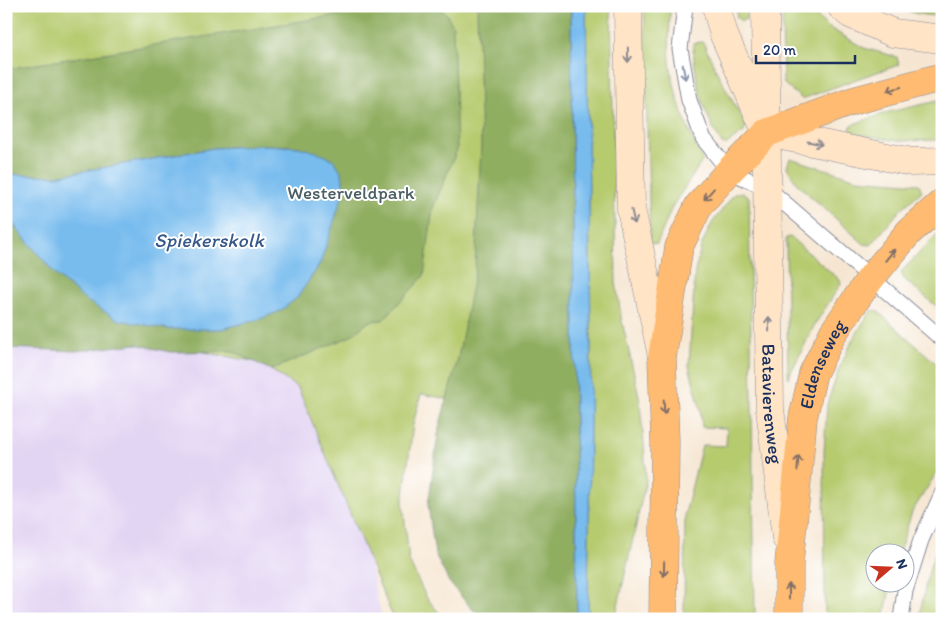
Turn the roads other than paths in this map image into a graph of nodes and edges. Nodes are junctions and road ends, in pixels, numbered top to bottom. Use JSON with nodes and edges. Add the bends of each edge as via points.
{"nodes":[{"id":1,"x":628,"y":6,"type":"edge"},
{"id":2,"x":685,"y":6,"type":"edge"},
{"id":3,"x":716,"y":6,"type":"edge"},
{"id":4,"x":765,"y":6,"type":"edge"},
{"id":5,"x":841,"y":6,"type":"edge"},
{"id":6,"x":942,"y":39,"type":"edge"},
{"id":7,"x":942,"y":77,"type":"edge"},
{"id":8,"x":767,"y":133,"type":"junction"},
{"id":9,"x":942,"y":161,"type":"edge"},
{"id":10,"x":729,"y":171,"type":"junction"},
{"id":11,"x":767,"y":188,"type":"junction"},
{"id":12,"x":942,"y":203,"type":"edge"},
{"id":13,"x":870,"y":279,"type":"junction"},
{"id":14,"x":942,"y":340,"type":"edge"},
{"id":15,"x":662,"y":358,"type":"junction"},
{"id":16,"x":942,"y":494,"type":"edge"},
{"id":17,"x":789,"y":564,"type":"junction"},
{"id":18,"x":663,"y":619,"type":"edge"},
{"id":19,"x":789,"y":619,"type":"edge"},
{"id":20,"x":900,"y":619,"type":"edge"}],
"edges":[{"from":1,"to":15,"type":"main road","one_way":true,"via":[[631,209]]},
{"from":2,"to":10,"type":"lane","one_way":true,"via":[[680,48],[689,100],[703,138]]},
{"from":3,"to":8,"type":"main road","name":"Batavierenweg","via":[[724,35]]},
{"from":4,"to":8,"type":"main road","name":"Batavierenweg"},
{"from":5,"to":6,"type":"main road","via":[[850,14],[893,33]]},
{"from":7,"to":8,"type":"main road","one_way":true,"via":[[853,101]]},
{"from":8,"to":9,"type":"main road","one_way":true,"via":[[912,162]]},
{"from":8,"to":10,"type":"main road"},
{"from":8,"to":11,"type":"main road","name":"Batavierenweg"},
{"from":10,"to":11,"type":"lane"},
{"from":10,"to":15,"type":"main road","one_way":true,"via":[[699,205],[679,246]]},
{"from":11,"to":13,"type":"lane"},
{"from":17,"to":11,"type":"main road","name":"Batavierenweg","one_way":true,"via":[[770,409]]},
{"from":13,"to":12,"type":"main road","name":"Eldenseweg","one_way":true,"via":[[909,232]]},
{"from":13,"to":14,"type":"lane"},
{"from":17,"to":13,"type":"main road","name":"Eldenseweg","one_way":true,"via":[[803,418],[813,373],[833,333]]},
{"from":15,"to":18,"type":"main road","one_way":true,"via":[[665,462]]},
{"from":16,"to":20,"type":"lane","via":[[921,540]]},
{"from":19,"to":17,"type":"main road","name":"Batavierenweg","one_way":true}]}
